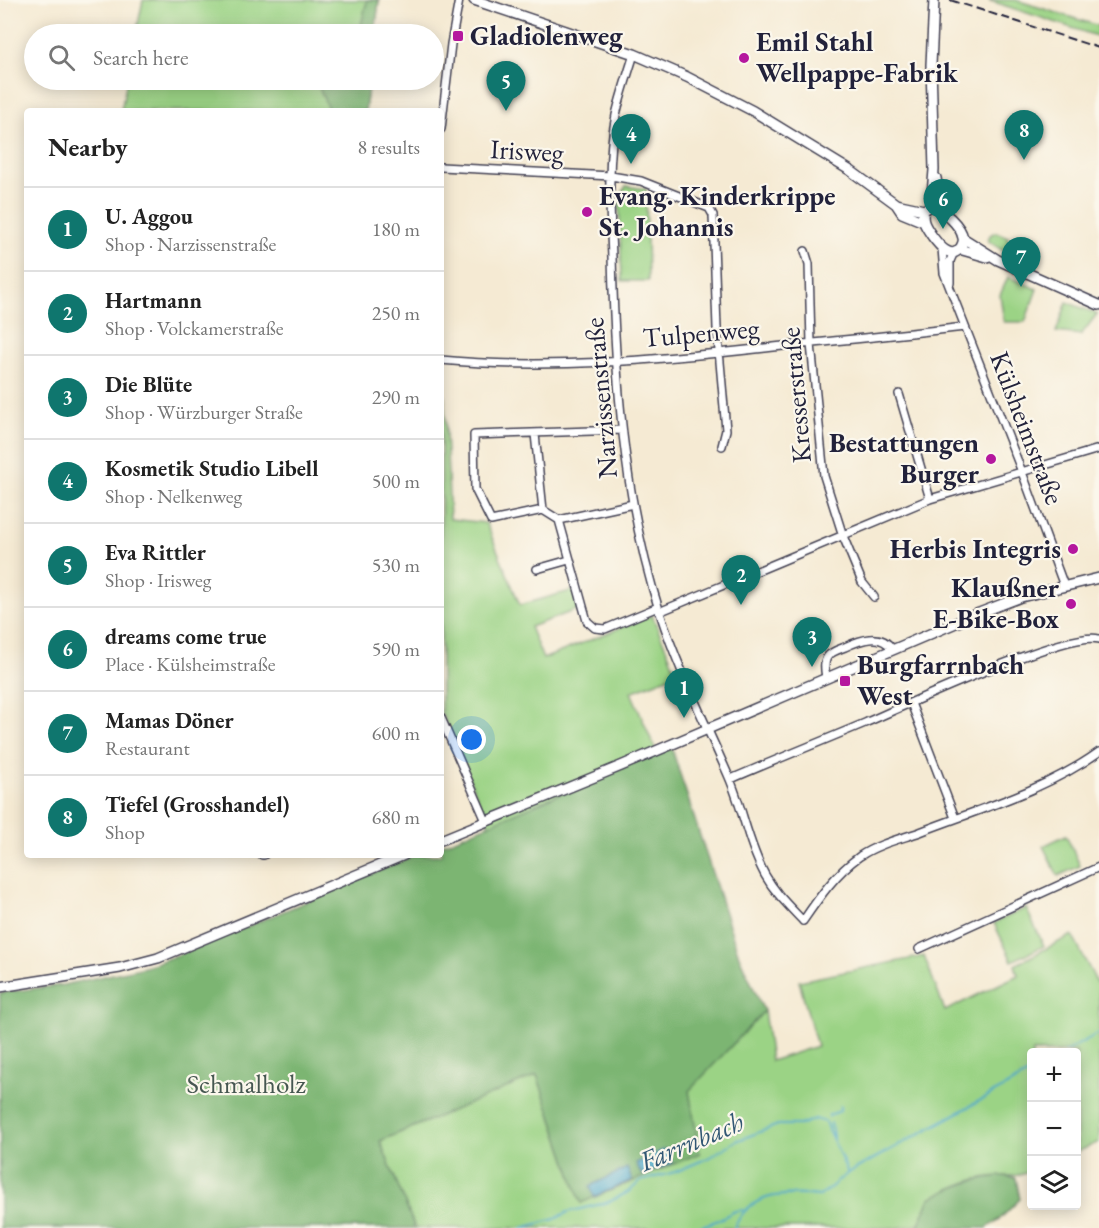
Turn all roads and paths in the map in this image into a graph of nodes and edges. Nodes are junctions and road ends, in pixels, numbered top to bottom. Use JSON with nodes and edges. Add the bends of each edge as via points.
{"nodes":[{"id":1,"x":459,"y":0,"type":"edge"},
{"id":2,"x":474,"y":0,"type":"edge"},
{"id":3,"x":934,"y":0,"type":"edge"},
{"id":4,"x":634,"y":54,"type":"junction"},
{"id":5,"x":443,"y":108,"type":"edge"},
{"id":6,"x":444,"y":167,"type":"edge"},
{"id":7,"x":611,"y":176,"type":"junction"},
{"id":8,"x":896,"y":204,"type":"junction"},
{"id":9,"x":932,"y":208,"type":"junction"},
{"id":10,"x":924,"y":222,"type":"junction"},
{"id":11,"x":963,"y":238,"type":"junction"},
{"id":12,"x":942,"y":248,"type":"junction"},
{"id":13,"x":805,"y":251,"type":"dead end"},
{"id":14,"x":956,"y":251,"type":"junction"},
{"id":15,"x":998,"y":260,"type":"junction"},
{"id":16,"x":950,"y":286,"type":"junction"},
{"id":17,"x":1099,"y":304,"type":"edge"},
{"id":18,"x":965,"y":327,"type":"junction"},
{"id":19,"x":812,"y":344,"type":"junction"},
{"id":20,"x":719,"y":353,"type":"junction"},
{"id":21,"x":444,"y":360,"type":"edge"},
{"id":22,"x":617,"y":361,"type":"junction"},
{"id":23,"x":899,"y":394,"type":"dead end"},
{"id":24,"x":622,"y":430,"type":"junction"},
{"id":25,"x":535,"y":434,"type":"junction"},
{"id":26,"x":722,"y":446,"type":"dead end"},
{"id":27,"x":1099,"y":449,"type":"edge"},
{"id":28,"x":1022,"y":472,"type":"junction"},
{"id":29,"x":930,"y":499,"type":"junction"},
{"id":30,"x":633,"y":504,"type":"junction"},
{"id":31,"x":543,"y":510,"type":"junction"},
{"id":32,"x":559,"y":519,"type":"junction"},
{"id":33,"x":843,"y":536,"type":"junction"},
{"id":34,"x":569,"y":560,"type":"junction"},
{"id":35,"x":537,"y":569,"type":"dead end"},
{"id":36,"x":1099,"y":578,"type":"edge"},
{"id":37,"x":1064,"y":586,"type":"junction"},
{"id":38,"x":874,"y":597,"type":"dead end"},
{"id":39,"x":659,"y":609,"type":"junction"},
{"id":40,"x":1099,"y":639,"type":"edge"},
{"id":41,"x":892,"y":649,"type":"junction"},
{"id":42,"x":826,"y":678,"type":"junction"},
{"id":43,"x":912,"y":703,"type":"junction"},
{"id":44,"x":444,"y":725,"type":"edge"},
{"id":45,"x":707,"y":729,"type":"junction"},
{"id":46,"x":1099,"y":752,"type":"edge"},
{"id":47,"x":730,"y":779,"type":"junction"},
{"id":48,"x":955,"y":818,"type":"junction"},
{"id":49,"x":486,"y":821,"type":"junction"},
{"id":50,"x":444,"y":839,"type":"edge"},
{"id":51,"x":397,"y":858,"type":"edge"},
{"id":52,"x":1099,"y":867,"type":"edge"},
{"id":53,"x":919,"y":949,"type":"dead end"},
{"id":54,"x":0,"y":987,"type":"edge"}],
"edges":[{"from":1,"to":5,"type":"street"},
{"from":2,"to":4,"type":"street"},
{"from":3,"to":9,"type":"street"},
{"from":4,"to":7,"type":"street","name":"Narzissenstraße","via":[[616,116]]},
{"from":4,"to":8,"type":"street","via":[[753,111]]},
{"from":6,"to":7,"type":"street","name":"Irisweg"},
{"from":7,"to":20,"type":"street","name":"Irisweg","via":[[641,181],[709,208],[713,215]]},
{"from":7,"to":22,"type":"street","name":"Narzissenstraße"},
{"from":8,"to":9,"type":"street"},
{"from":8,"to":10,"type":"street","via":[[902,213]]},
{"from":9,"to":10,"type":"street","via":[[922,216]]},
{"from":9,"to":11,"type":"street","via":[[954,223]]},
{"from":10,"to":12,"type":"street"},
{"from":11,"to":14,"type":"street"},
{"from":11,"to":15,"type":"street"},
{"from":12,"to":14,"type":"street"},
{"from":12,"to":16,"type":"street","name":"Külsheimstraße","via":[[944,273]]},
{"from":13,"to":19,"type":"street","name":"Kresserstraße","via":[[809,264]]},
{"from":14,"to":15,"type":"street"},
{"from":14,"to":16,"type":"street","name":"Külsheimstraße","via":[[950,261]]},
{"from":15,"to":17,"type":"street"},
{"from":16,"to":18,"type":"street","name":"Külsheimstraße"},
{"from":18,"to":19,"type":"street","name":"Tulpenweg"},
{"from":18,"to":28,"type":"street","name":"Külsheimstraße"},
{"from":19,"to":20,"type":"street","name":"Tulpenweg"},
{"from":19,"to":33,"type":"street","name":"Kresserstraße","via":[[824,476]]},
{"from":20,"to":22,"type":"street","name":"Tulpenweg"},
{"from":20,"to":26,"type":"street","via":[[726,430]]},
{"from":21,"to":22,"type":"street","name":"Tulpenweg","via":[[493,364]]},
{"from":22,"to":24,"type":"street","name":"Narzissenstraße"},
{"from":23,"to":29,"type":"street"},
{"from":24,"to":25,"type":"street"},
{"from":24,"to":30,"type":"street","name":"Narzissenstraße"},
{"from":25,"to":31,"type":"street"},
{"from":25,"to":31,"type":"street","via":[[474,435],[475,489],[491,521]]},
{"from":27,"to":28,"type":"street"},
{"from":28,"to":29,"type":"street"},
{"from":28,"to":37,"type":"street","name":"Külsheimstraße"},
{"from":29,"to":33,"type":"street"},
{"from":30,"to":32,"type":"street"},
{"from":30,"to":39,"type":"street","name":"Narzissenstraße"},
{"from":31,"to":32,"type":"street"},
{"from":32,"to":34,"type":"street"},
{"from":33,"to":38,"type":"street","name":"Kresserstraße","via":[[862,582]]},
{"from":33,"to":39,"type":"street"},
{"from":34,"to":35,"type":"street"},
{"from":34,"to":39,"type":"street","via":[[587,621],[595,628],[605,629]]},
{"from":36,"to":37,"type":"street"},
{"from":37,"to":41,"type":"street","via":[[1021,597]]},
{"from":39,"to":45,"type":"street","name":"Narzissenstraße"},
{"from":40,"to":43,"type":"street","via":[[1085,638],[1047,648]]},
{"from":41,"to":42,"type":"street"},
{"from":41,"to":42,"type":"street","via":[[884,641],[870,639],[834,651],[825,662]]},
{"from":42,"to":45,"type":"street"},
{"from":43,"to":47,"type":"street"},
{"from":43,"to":48,"type":"street"},
{"from":44,"to":49,"type":"street"},
{"from":45,"to":47,"type":"street","name":"Narzissenstraße"},
{"from":45,"to":49,"type":"street"},
{"from":46,"to":48,"type":"street","via":[[1051,781]]},
{"from":47,"to":48,"type":"street","name":"Narzissenstraße","via":[[765,875],[803,921],[825,888],[859,857]]},
{"from":49,"to":50,"type":"street"},
{"from":51,"to":54,"type":"street","via":[[158,958]]},
{"from":52,"to":53,"type":"street"}]}
